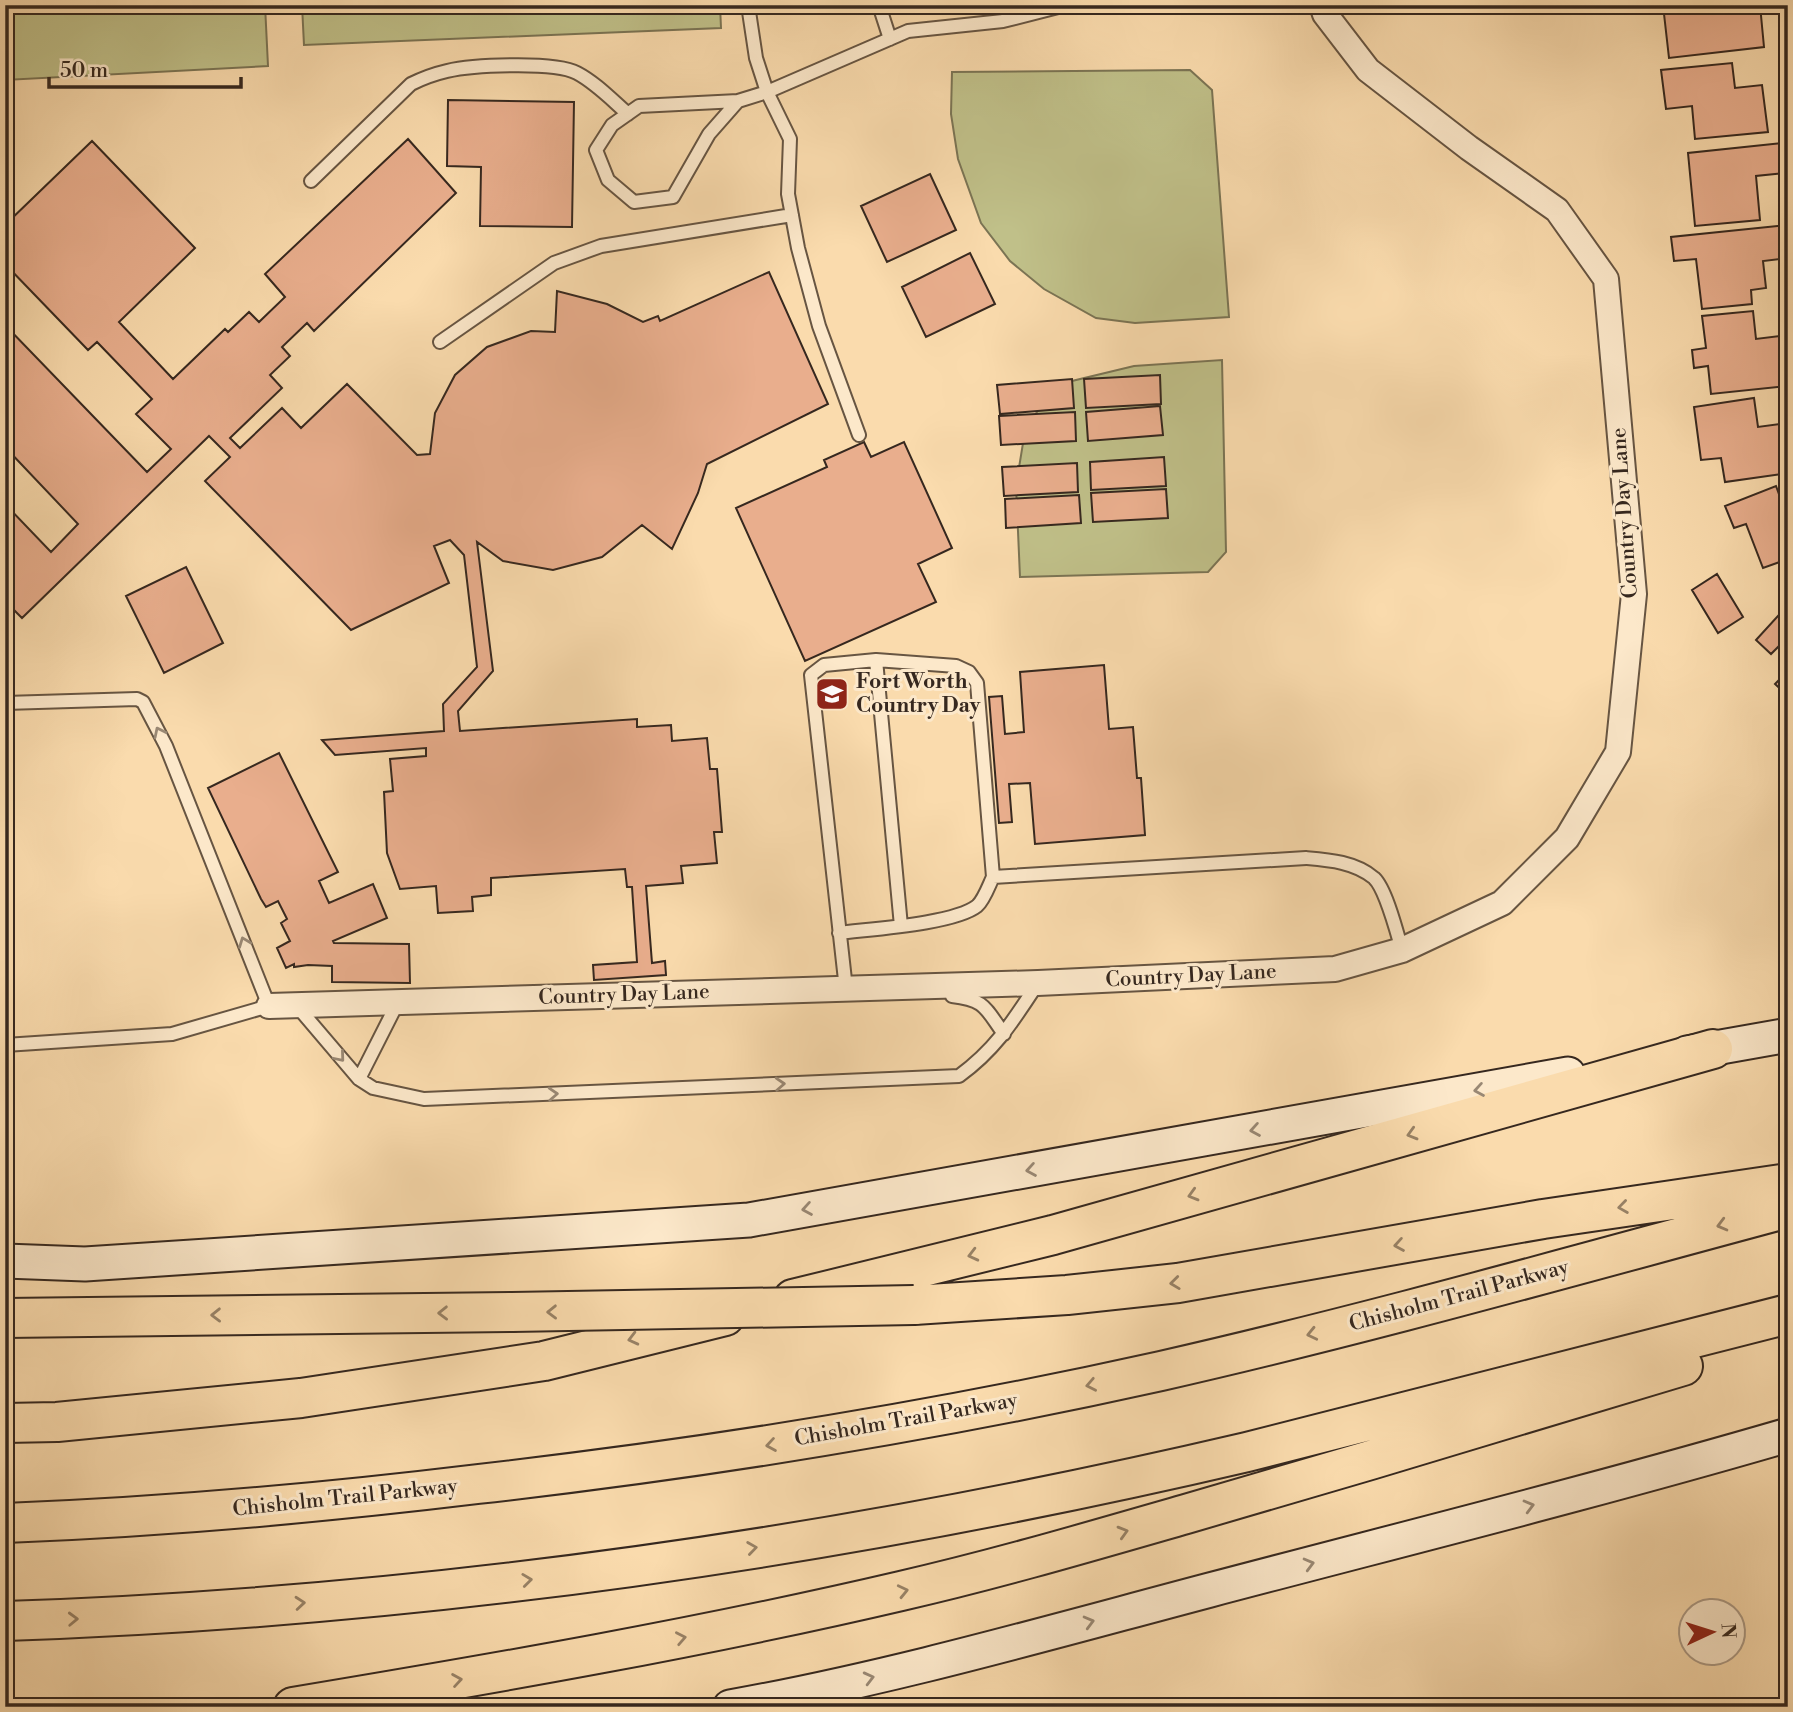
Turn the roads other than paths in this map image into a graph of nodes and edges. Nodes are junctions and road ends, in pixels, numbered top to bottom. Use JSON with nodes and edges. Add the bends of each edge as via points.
{"nodes":[{"id":1,"x":748,"y":5,"type":"edge"},
{"id":2,"x":879,"y":5,"type":"edge"},
{"id":3,"x":1066,"y":5,"type":"edge"},
{"id":4,"x":1322,"y":5,"type":"edge"},
{"id":5,"x":890,"y":38,"type":"junction"},
{"id":6,"x":767,"y":92,"type":"junction"},
{"id":7,"x":738,"y":101,"type":"junction"},
{"id":8,"x":628,"y":114,"type":"junction"},
{"id":9,"x":311,"y":181,"type":"dead end"},
{"id":10,"x":792,"y":215,"type":"junction"},
{"id":11,"x":440,"y":342,"type":"dead end"},
{"id":12,"x":859,"y":435,"type":"dead end"},
{"id":13,"x":876,"y":660,"type":"junction"},
{"id":14,"x":5,"y":703,"type":"edge"},
{"id":15,"x":993,"y":877,"type":"junction"},
{"id":16,"x":901,"y":926,"type":"junction"},
{"id":17,"x":839,"y":933,"type":"junction"},
{"id":18,"x":1402,"y":950,"type":"junction"},
{"id":19,"x":1038,"y":983,"type":"junction"},
{"id":20,"x":916,"y":987,"type":"junction"},
{"id":21,"x":846,"y":989,"type":"junction"},
{"id":22,"x":398,"y":1002,"type":"junction"},
{"id":23,"x":296,"y":1004,"type":"junction"},
{"id":24,"x":269,"y":1006,"type":"junction"},
{"id":25,"x":1004,"y":1034,"type":"junction"},
{"id":26,"x":1788,"y":1035,"type":"edge"},
{"id":27,"x":5,"y":1045,"type":"edge"},
{"id":28,"x":1713,"y":1049,"type":"junction"},
{"id":29,"x":359,"y":1079,"type":"junction"},
{"id":30,"x":1788,"y":1183,"type":"edge"},
{"id":31,"x":1788,"y":1208,"type":"edge"},
{"id":32,"x":5,"y":1261,"type":"edge"},
{"id":33,"x":1788,"y":1314,"type":"edge"},
{"id":34,"x":5,"y":1318,"type":"edge"},
{"id":35,"x":1788,"y":1330,"type":"edge"},
{"id":36,"x":5,"y":1423,"type":"edge"},
{"id":37,"x":1788,"y":1435,"type":"edge"},
{"id":38,"x":5,"y":1523,"type":"edge"},
{"id":39,"x":5,"y":1622,"type":"edge"},
{"id":40,"x":293,"y":1707,"type":"edge"},
{"id":41,"x":730,"y":1707,"type":"edge"}],
"edges":[{"from":1,"to":6,"type":"lane"},
{"from":2,"to":5,"type":"lane"},
{"from":3,"to":5,"type":"lane","via":[[1003,20],[908,31]]},
{"from":4,"to":18,"type":"street","name":"Country Day Lane","via":[[1368,70],[1557,210],[1606,279],[1634,594],[1618,752],[1567,838],[1502,903]]},
{"from":5,"to":6,"type":"lane"},
{"from":6,"to":7,"type":"lane"},
{"from":6,"to":10,"type":"lane","via":[[790,139]]},
{"from":7,"to":8,"type":"lane","via":[[639,106]]},
{"from":7,"to":8,"type":"lane","via":[[709,134],[673,197],[634,202],[608,180],[596,150],[612,125]]},
{"from":8,"to":9,"type":"lane","via":[[576,72],[564,69],[450,70],[411,84]]},
{"from":10,"to":11,"type":"lane","via":[[601,246],[554,263]]},
{"from":10,"to":12,"type":"lane","via":[[818,326]]},
{"from":13,"to":15,"type":"lane","via":[[956,666],[970,673],[977,684]]},
{"from":13,"to":16,"type":"lane"},
{"from":13,"to":17,"type":"lane","via":[[824,665],[811,675]]},
{"from":24,"to":14,"type":"lane","one_way":true,"via":[[166,746],[143,702]]},
{"from":15,"to":16,"type":"lane","via":[[978,905],[950,917]]},
{"from":15,"to":18,"type":"lane","via":[[1306,858],[1341,862],[1375,879]]},
{"from":16,"to":17,"type":"lane"},
{"from":17,"to":21,"type":"lane"},
{"from":18,"to":19,"type":"street","name":"Country Day Lane","via":[[1335,969]]},
{"from":19,"to":20,"type":"street","name":"Country Day Lane"},
{"from":19,"to":25,"type":"lane"},
{"from":20,"to":21,"type":"street","name":"Country Day Lane"},
{"from":20,"to":25,"type":"lane","via":[[973,998]]},
{"from":21,"to":22,"type":"street","name":"Country Day Lane"},
{"from":22,"to":23,"type":"street","name":"Country Day Lane"},
{"from":22,"to":29,"type":"lane"},
{"from":23,"to":24,"type":"street","name":"Country Day Lane"},
{"from":23,"to":29,"type":"lane","one_way":true},
{"from":24,"to":27,"type":"lane","via":[[172,1034]]},
{"from":29,"to":25,"type":"lane","one_way":true,"via":[[373,1088],[424,1099],[959,1076]]},
{"from":26,"to":28,"type":"main road"},
{"from":28,"to":32,"type":"main road","one_way":true,"via":[[749,1220],[85,1264]]},
{"from":28,"to":36,"type":"highway","one_way":true,"via":[[1053,1235],[544,1361],[301,1398]]},
{"from":30,"to":34,"type":"highway","one_way":true,"bridge":true,"via":[[1543,1219],[1178,1283],[1067,1295],[914,1305]]},
{"from":31,"to":38,"type":"highway","name":"Chisholm Trail Parkway","one_way":true,"via":[[1410,1310],[1171,1368],[844,1433],[627,1467],[394,1495],[194,1513]]},
{"from":39,"to":33,"type":"highway","one_way":true,"via":[[197,1612],[436,1591],[887,1526],[1210,1461]]},
{"from":40,"to":35,"type":"highway","one_way":true,"via":[[515,1671],[972,1574],[1325,1474],[1717,1356]]},
{"from":41,"to":37,"type":"main road","one_way":true,"via":[[934,1662]]}]}
